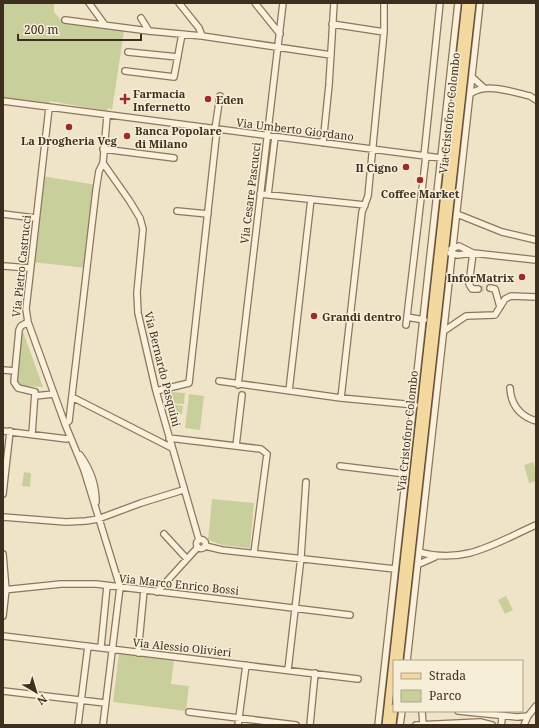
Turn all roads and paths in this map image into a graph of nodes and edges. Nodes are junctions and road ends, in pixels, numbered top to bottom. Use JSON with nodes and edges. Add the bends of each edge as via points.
{"nodes":[{"id":1,"x":89,"y":3,"type":"edge"},
{"id":2,"x":179,"y":3,"type":"edge"},
{"id":3,"x":255,"y":3,"type":"edge"},
{"id":4,"x":283,"y":3,"type":"edge"},
{"id":5,"x":334,"y":3,"type":"edge"},
{"id":6,"x":384,"y":3,"type":"edge"},
{"id":7,"x":440,"y":3,"type":"edge"},
{"id":8,"x":458,"y":3,"type":"edge"},
{"id":9,"x":466,"y":3,"type":"edge"},
{"id":10,"x":472,"y":3,"type":"edge"},
{"id":11,"x":480,"y":3,"type":"edge"},
{"id":12,"x":141,"y":18,"type":"dead end"},
{"id":13,"x":65,"y":20,"type":"dead end"},
{"id":14,"x":332,"y":24,"type":"junction"},
{"id":15,"x":105,"y":25,"type":"junction"},
{"id":16,"x":149,"y":31,"type":"junction"},
{"id":17,"x":384,"y":32,"type":"junction"},
{"id":18,"x":182,"y":34,"type":"junction"},
{"id":19,"x":280,"y":34,"type":"junction"},
{"id":20,"x":202,"y":36,"type":"junction"},
{"id":21,"x":278,"y":48,"type":"junction"},
{"id":22,"x":128,"y":52,"type":"dead end"},
{"id":23,"x":331,"y":55,"type":"junction"},
{"id":24,"x":178,"y":57,"type":"junction"},
{"id":25,"x":125,"y":71,"type":"dead end"},
{"id":26,"x":472,"y":76,"type":"junction"},
{"id":27,"x":484,"y":88,"type":"junction"},
{"id":28,"x":470,"y":94,"type":"junction"},
{"id":29,"x":220,"y":96,"type":"dead end"},
{"id":30,"x":536,"y":100,"type":"edge"},
{"id":31,"x":3,"y":101,"type":"edge"},
{"id":32,"x":49,"y":108,"type":"junction"},
{"id":33,"x":107,"y":116,"type":"junction"},
{"id":34,"x":216,"y":129,"type":"junction"},
{"id":35,"x":268,"y":136,"type":"junction"},
{"id":36,"x":274,"y":137,"type":"junction"},
{"id":37,"x":451,"y":139,"type":"junction"},
{"id":38,"x":322,"y":143,"type":"junction"},
{"id":39,"x":443,"y":147,"type":"junction"},
{"id":40,"x":371,"y":148,"type":"junction"},
{"id":41,"x":103,"y":150,"type":"junction"},
{"id":42,"x":425,"y":156,"type":"junction"},
{"id":43,"x":174,"y":158,"type":"dead end"},
{"id":44,"x":441,"y":158,"type":"junction"},
{"id":45,"x":103,"y":163,"type":"junction"},
{"id":46,"x":260,"y":194,"type":"junction"},
{"id":47,"x":268,"y":195,"type":"junction"},
{"id":48,"x":311,"y":199,"type":"junction"},
{"id":49,"x":365,"y":205,"type":"junction"},
{"id":50,"x":177,"y":211,"type":"dead end"},
{"id":51,"x":3,"y":214,"type":"edge"},
{"id":52,"x":208,"y":214,"type":"junction"},
{"id":53,"x":457,"y":214,"type":"junction"},
{"id":54,"x":35,"y":218,"type":"junction"},
{"id":55,"x":536,"y":240,"type":"edge"},
{"id":56,"x":453,"y":251,"type":"junction"},
{"id":57,"x":438,"y":252,"type":"junction"},
{"id":58,"x":473,"y":253,"type":"junction"},
{"id":59,"x":536,"y":260,"type":"edge"},
{"id":60,"x":3,"y":266,"type":"edge"},
{"id":61,"x":30,"y":268,"type":"junction"},
{"id":62,"x":490,"y":288,"type":"dead end"},
{"id":63,"x":478,"y":289,"type":"dead end"},
{"id":64,"x":536,"y":297,"type":"edge"},
{"id":65,"x":500,"y":307,"type":"junction"},
{"id":66,"x":407,"y":317,"type":"junction"},
{"id":67,"x":424,"y":320,"type":"junction"},
{"id":68,"x":28,"y":322,"type":"junction"},
{"id":69,"x":406,"y":325,"type":"dead end"},
{"id":70,"x":444,"y":331,"type":"junction"},
{"id":71,"x":441,"y":358,"type":"junction"},
{"id":72,"x":432,"y":368,"type":"junction"},
{"id":73,"x":3,"y":370,"type":"edge"},
{"id":74,"x":15,"y":371,"type":"junction"},
{"id":75,"x":219,"y":381,"type":"dead end"},
{"id":76,"x":238,"y":385,"type":"junction"},
{"id":77,"x":510,"y":388,"type":"dead end"},
{"id":78,"x":156,"y":391,"type":"junction"},
{"id":79,"x":289,"y":391,"type":"junction"},
{"id":80,"x":54,"y":394,"type":"junction"},
{"id":81,"x":242,"y":395,"type":"dead end"},
{"id":82,"x":35,"y":396,"type":"junction"},
{"id":83,"x":72,"y":397,"type":"junction"},
{"id":84,"x":341,"y":398,"type":"junction"},
{"id":85,"x":415,"y":405,"type":"junction"},
{"id":86,"x":536,"y":421,"type":"edge"},
{"id":87,"x":65,"y":424,"type":"junction"},
{"id":88,"x":3,"y":431,"type":"edge"},
{"id":89,"x":10,"y":431,"type":"junction"},
{"id":90,"x":32,"y":434,"type":"junction"},
{"id":91,"x":70,"y":437,"type":"junction"},
{"id":92,"x":169,"y":438,"type":"junction"},
{"id":93,"x":236,"y":446,"type":"junction"},
{"id":94,"x":172,"y":448,"type":"junction"},
{"id":95,"x":343,"y":468,"type":"dead end"},
{"id":96,"x":406,"y":474,"type":"junction"},
{"id":97,"x":306,"y":482,"type":"dead end"},
{"id":98,"x":183,"y":490,"type":"junction"},
{"id":99,"x":3,"y":494,"type":"edge"},
{"id":100,"x":3,"y":517,"type":"edge"},
{"id":101,"x":98,"y":519,"type":"junction"},
{"id":102,"x":536,"y":525,"type":"edge"},
{"id":103,"x":164,"y":534,"type":"dead end"},
{"id":104,"x":199,"y":540,"type":"junction"},
{"id":105,"x":205,"y":546,"type":"junction"},
{"id":106,"x":198,"y":547,"type":"junction"},
{"id":107,"x":419,"y":552,"type":"junction"},
{"id":108,"x":254,"y":553,"type":"junction"},
{"id":109,"x":3,"y":554,"type":"edge"},
{"id":110,"x":435,"y":556,"type":"junction"},
{"id":111,"x":301,"y":557,"type":"junction"},
{"id":112,"x":187,"y":559,"type":"junction"},
{"id":113,"x":418,"y":564,"type":"junction"},
{"id":114,"x":395,"y":569,"type":"junction"},
{"id":115,"x":107,"y":586,"type":"junction"},
{"id":116,"x":120,"y":587,"type":"junction"},
{"id":117,"x":4,"y":590,"type":"edge"},
{"id":118,"x":144,"y":590,"type":"junction"},
{"id":119,"x":157,"y":592,"type":"junction"},
{"id":120,"x":295,"y":607,"type":"junction"},
{"id":121,"x":350,"y":615,"type":"dead end"},
{"id":122,"x":3,"y":616,"type":"edge"},
{"id":123,"x":3,"y":636,"type":"edge"},
{"id":124,"x":88,"y":646,"type":"junction"},
{"id":125,"x":100,"y":647,"type":"junction"},
{"id":126,"x":112,"y":649,"type":"junction"},
{"id":127,"x":138,"y":653,"type":"junction"},
{"id":128,"x":393,"y":660,"type":"edge"},
{"id":129,"x":399,"y":660,"type":"edge"},
{"id":130,"x":407,"y":660,"type":"edge"},
{"id":131,"x":393,"y":661,"type":"edge"},
{"id":132,"x":246,"y":665,"type":"junction"},
{"id":133,"x":288,"y":670,"type":"junction"},
{"id":134,"x":315,"y":674,"type":"junction"},
{"id":135,"x":358,"y":679,"type":"dead end"},
{"id":136,"x":3,"y":692,"type":"edge"},
{"id":137,"x":81,"y":700,"type":"junction"},
{"id":138,"x":105,"y":703,"type":"junction"},
{"id":139,"x":536,"y":706,"type":"edge"},
{"id":140,"x":188,"y":712,"type":"dead end"},
{"id":141,"x":394,"y":712,"type":"edge"},
{"id":142,"x":402,"y":712,"type":"edge"},
{"id":143,"x":422,"y":712,"type":"edge"},
{"id":144,"x":467,"y":712,"type":"edge"},
{"id":145,"x":501,"y":716,"type":"junction"},
{"id":146,"x":528,"y":716,"type":"junction"},
{"id":147,"x":239,"y":718,"type":"junction"},
{"id":148,"x":461,"y":724,"type":"edge"},
{"id":149,"x":483,"y":724,"type":"edge"},
{"id":150,"x":78,"y":725,"type":"edge"},
{"id":151,"x":103,"y":725,"type":"edge"},
{"id":152,"x":238,"y":725,"type":"edge"},
{"id":153,"x":296,"y":725,"type":"edge"},
{"id":154,"x":310,"y":725,"type":"edge"},
{"id":155,"x":378,"y":725,"type":"edge"},
{"id":156,"x":386,"y":725,"type":"edge"},
{"id":157,"x":392,"y":725,"type":"edge"},
{"id":158,"x":400,"y":725,"type":"edge"},
{"id":159,"x":416,"y":725,"type":"edge"},
{"id":160,"x":423,"y":725,"type":"edge"},
{"id":161,"x":492,"y":725,"type":"edge"},
{"id":162,"x":500,"y":725,"type":"edge"},
{"id":163,"x":524,"y":725,"type":"edge"}],
"edges":[{"from":1,"to":15,"type":"street"},
{"from":2,"to":20,"type":"street","via":[[199,28]]},
{"from":3,"to":19,"type":"street"},
{"from":4,"to":19,"type":"street","name":"Via Cesare Pascucci"},
{"from":5,"to":14,"type":"street"},
{"from":6,"to":17,"type":"street"},
{"from":7,"to":42,"type":"street"},
{"from":8,"to":39,"type":"street","name":"Via Cristoforo Colombo"},
{"from":9,"to":37,"type":"main road","name":"Via Cristoforo Colombo"},
{"from":10,"to":57,"type":"main road","name":"Via Cristoforo Colombo"},
{"from":11,"to":26,"type":"street","name":"Via Cristoforo Colombo"},
{"from":12,"to":16,"type":"street"},
{"from":13,"to":15,"type":"street"},
{"from":14,"to":17,"type":"street"},
{"from":14,"to":23,"type":"street"},
{"from":15,"to":16,"type":"street"},
{"from":16,"to":18,"type":"street"},
{"from":17,"to":40,"type":"street"},
{"from":18,"to":20,"type":"street"},
{"from":18,"to":24,"type":"street"},
{"from":19,"to":21,"type":"street","name":"Via Cesare Pascucci"},
{"from":20,"to":21,"type":"street"},
{"from":21,"to":23,"type":"street"},
{"from":21,"to":35,"type":"street","name":"Via Cesare Pascucci"},
{"from":22,"to":24,"type":"street"},
{"from":23,"to":38,"type":"street"},
{"from":24,"to":25,"type":"street","via":[[174,77]]},
{"from":26,"to":27,"type":"street"},
{"from":26,"to":28,"type":"street","name":"Via Cristoforo Colombo"},
{"from":27,"to":28,"type":"street"},
{"from":27,"to":30,"type":"street","via":[[516,93]]},
{"from":28,"to":53,"type":"street","name":"Via Cristoforo Colombo"},
{"from":29,"to":34,"type":"street"},
{"from":31,"to":32,"type":"street","name":"Via Umberto Giordano"},
{"from":32,"to":33,"type":"street","name":"Via Umberto Giordano"},
{"from":32,"to":54,"type":"street","name":"Via Pietro Castrucci"},
{"from":33,"to":34,"type":"street","name":"Via Umberto Giordano"},
{"from":33,"to":41,"type":"street"},
{"from":34,"to":35,"type":"street","name":"Via Umberto Giordano"},
{"from":34,"to":52,"type":"street"},
{"from":35,"to":36,"type":"street","name":"Via Umberto Giordano"},
{"from":35,"to":46,"type":"street","name":"Via Cesare Pascucci"},
{"from":36,"to":38,"type":"street","name":"Via Umberto Giordano"},
{"from":36,"to":47,"type":"street","name":"Via Cesare Pascucci"},
{"from":37,"to":39,"type":"street","name":"Via Cristoforo Colombo"},
{"from":37,"to":57,"type":"main road","name":"Via Cristoforo Colombo"},
{"from":38,"to":40,"type":"street","name":"Via Umberto Giordano"},
{"from":39,"to":44,"type":"street","name":"Via Cristoforo Colombo"},
{"from":40,"to":42,"type":"street","name":"Via Umberto Giordano"},
{"from":40,"to":49,"type":"street","via":[[368,196]]},
{"from":41,"to":43,"type":"street"},
{"from":41,"to":45,"type":"street"},
{"from":42,"to":44,"type":"street","name":"Via Umberto Giordano"},
{"from":42,"to":66,"type":"street"},
{"from":44,"to":57,"type":"street","name":"Via Cristoforo Colombo"},
{"from":45,"to":78,"type":"street","name":"Via Bernardo Pasquini","via":[[130,200],[143,229],[136,293],[138,313]]},
{"from":45,"to":83,"type":"street","via":[[96,190]]},
{"from":46,"to":47,"type":"street"},
{"from":46,"to":76,"type":"street","name":"Via Cesare Pascucci"},
{"from":47,"to":48,"type":"street"},
{"from":48,"to":49,"type":"street"},
{"from":48,"to":79,"type":"street"},
{"from":49,"to":84,"type":"street","via":[[362,212]]},
{"from":50,"to":52,"type":"street"},
{"from":51,"to":54,"type":"street"},
{"from":52,"to":78,"type":"street","via":[[189,383]]},
{"from":53,"to":55,"type":"street","via":[[502,232]]},
{"from":53,"to":56,"type":"street","name":"Via Cristoforo Colombo"},
{"from":54,"to":61,"type":"street","name":"Via Pietro Castrucci"},
{"from":56,"to":57,"type":"street"},
{"from":56,"to":58,"type":"street","via":[[458,255]]},
{"from":56,"to":58,"type":"street","via":[[460,246]]},
{"from":56,"to":70,"type":"street","name":"Via Cristoforo Colombo"},
{"from":57,"to":67,"type":"street","name":"Via Cristoforo Colombo"},
{"from":57,"to":72,"type":"main road","name":"Via Cristoforo Colombo"},
{"from":57,"to":128,"type":"main road","name":"Via Cristoforo Colombo"},
{"from":58,"to":59,"type":"street"},
{"from":58,"to":63,"type":"street","via":[[469,284],[472,289]]},
{"from":60,"to":61,"type":"street"},
{"from":61,"to":68,"type":"street","name":"Via Pietro Castrucci","via":[[26,309]]},
{"from":62,"to":65,"type":"street","via":[[497,293]]},
{"from":64,"to":65,"type":"street","via":[[511,296]]},
{"from":65,"to":70,"type":"street","via":[[492,316],[464,317]]},
{"from":66,"to":67,"type":"street"},
{"from":66,"to":69,"type":"street"},
{"from":67,"to":85,"type":"street","name":"Via Cristoforo Colombo"},
{"from":68,"to":74,"type":"street","name":"Via Pietro Castrucci","via":[[21,326]]},
{"from":68,"to":80,"type":"street"},
{"from":70,"to":71,"type":"street","name":"Via Cristoforo Colombo"},
{"from":71,"to":72,"type":"street","name":"Via Cristoforo Colombo"},
{"from":71,"to":107,"type":"street","name":"Via Cristoforo Colombo"},
{"from":72,"to":129,"type":"main road","name":"Via Cristoforo Colombo"},
{"from":73,"to":74,"type":"street"},
{"from":74,"to":82,"type":"street","name":"Via Pietro Castrucci","via":[[16,386],[35,392]]},
{"from":75,"to":76,"type":"street"},
{"from":76,"to":79,"type":"street"},
{"from":77,"to":86,"type":"street","via":[[511,398],[517,410]]},
{"from":78,"to":92,"type":"street","name":"Via Bernardo Pasquini"},
{"from":79,"to":84,"type":"street"},
{"from":80,"to":82,"type":"street"},
{"from":80,"to":87,"type":"street"},
{"from":81,"to":93,"type":"street"},
{"from":82,"to":90,"type":"street"},
{"from":83,"to":87,"type":"street","via":[[70,420]]},
{"from":83,"to":94,"type":"street"},
{"from":84,"to":85,"type":"street"},
{"from":85,"to":96,"type":"street","name":"Via Cristoforo Colombo"},
{"from":87,"to":91,"type":"street"},
{"from":88,"to":89,"type":"street"},
{"from":89,"to":90,"type":"street"},
{"from":89,"to":99,"type":"street"},
{"from":90,"to":91,"type":"street"},
{"from":91,"to":101,"type":"street"},
{"from":92,"to":93,"type":"street"},
{"from":92,"to":94,"type":"street","name":"Via Bernardo Pasquini"},
{"from":93,"to":108,"type":"street","via":[[261,449],[267,454]]},
{"from":94,"to":98,"type":"street","name":"Via Bernardo Pasquini"},
{"from":95,"to":96,"type":"street"},
{"from":96,"to":114,"type":"street","name":"Via Cristoforo Colombo"},
{"from":97,"to":111,"type":"street"},
{"from":98,"to":101,"type":"street","via":[[141,502]]},
{"from":98,"to":104,"type":"street","name":"Via Bernardo Pasquini"},
{"from":100,"to":101,"type":"street","via":[[66,522]]},
{"from":101,"to":116,"type":"street"},
{"from":102,"to":110,"type":"street","via":[[468,555]]},
{"from":103,"to":112,"type":"street"},
{"from":104,"to":105,"type":"street","via":[[204,541]]},
{"from":104,"to":106,"type":"street","via":[[196,544]]},
{"from":105,"to":106,"type":"street"},
{"from":105,"to":108,"type":"street"},
{"from":106,"to":112,"type":"street"},
{"from":107,"to":110,"type":"street"},
{"from":107,"to":113,"type":"street","name":"Via Cristoforo Colombo"},
{"from":108,"to":111,"type":"street"},
{"from":109,"to":117,"type":"street"},
{"from":110,"to":113,"type":"street"},
{"from":111,"to":114,"type":"street"},
{"from":111,"to":120,"type":"street"},
{"from":112,"to":119,"type":"street"},
{"from":113,"to":130,"type":"street","name":"Via Cristoforo Colombo"},
{"from":114,"to":155,"type":"street","name":"Via Cristoforo Colombo"},
{"from":115,"to":116,"type":"street","name":"Via Marco Enrico Bossi"},
{"from":115,"to":117,"type":"street","name":"Via Marco Enrico Bossi","via":[[61,584]]},
{"from":115,"to":125,"type":"street"},
{"from":116,"to":118,"type":"street","name":"Via Marco Enrico Bossi"},
{"from":116,"to":126,"type":"street"},
{"from":117,"to":122,"type":"street"},
{"from":118,"to":119,"type":"street","name":"Via Marco Enrico Bossi"},
{"from":118,"to":127,"type":"street"},
{"from":119,"to":120,"type":"street","name":"Via Marco Enrico Bossi"},
{"from":120,"to":121,"type":"street","name":"Via Marco Enrico Bossi"},
{"from":120,"to":133,"type":"street"},
{"from":123,"to":124,"type":"street","name":"Via Alessio Olivieri"},
{"from":124,"to":125,"type":"street","name":"Via Alessio Olivieri"},
{"from":124,"to":137,"type":"street"},
{"from":125,"to":126,"type":"street","name":"Via Alessio Olivieri"},
{"from":126,"to":127,"type":"street","name":"Via Alessio Olivieri"},
{"from":126,"to":138,"type":"street"},
{"from":127,"to":132,"type":"street","name":"Via Alessio Olivieri"},
{"from":131,"to":156,"type":"main road","name":"Via Cristoforo Colombo"},
{"from":132,"to":133,"type":"street","name":"Via Alessio Olivieri"},
{"from":132,"to":147,"type":"street"},
{"from":133,"to":134,"type":"street","name":"Via Alessio Olivieri"},
{"from":134,"to":135,"type":"street","name":"Via Alessio Olivieri"},
{"from":134,"to":154,"type":"street"},
{"from":136,"to":137,"type":"street"},
{"from":137,"to":138,"type":"street"},
{"from":137,"to":150,"type":"street"},
{"from":138,"to":151,"type":"street"},
{"from":139,"to":146,"type":"street"},
{"from":140,"to":147,"type":"street"},
{"from":141,"to":157,"type":"main road"},
{"from":142,"to":158,"type":"street"},
{"from":143,"to":160,"type":"street"},
{"from":144,"to":145,"type":"street"},
{"from":145,"to":146,"type":"street"},
{"from":145,"to":162,"type":"street"},
{"from":146,"to":163,"type":"street"},
{"from":147,"to":152,"type":"street"},
{"from":147,"to":153,"type":"street"},
{"from":148,"to":149,"type":"street"},
{"from":148,"to":160,"type":"street"},
{"from":149,"to":161,"type":"street"},
{"from":159,"to":160,"type":"street"}]}
